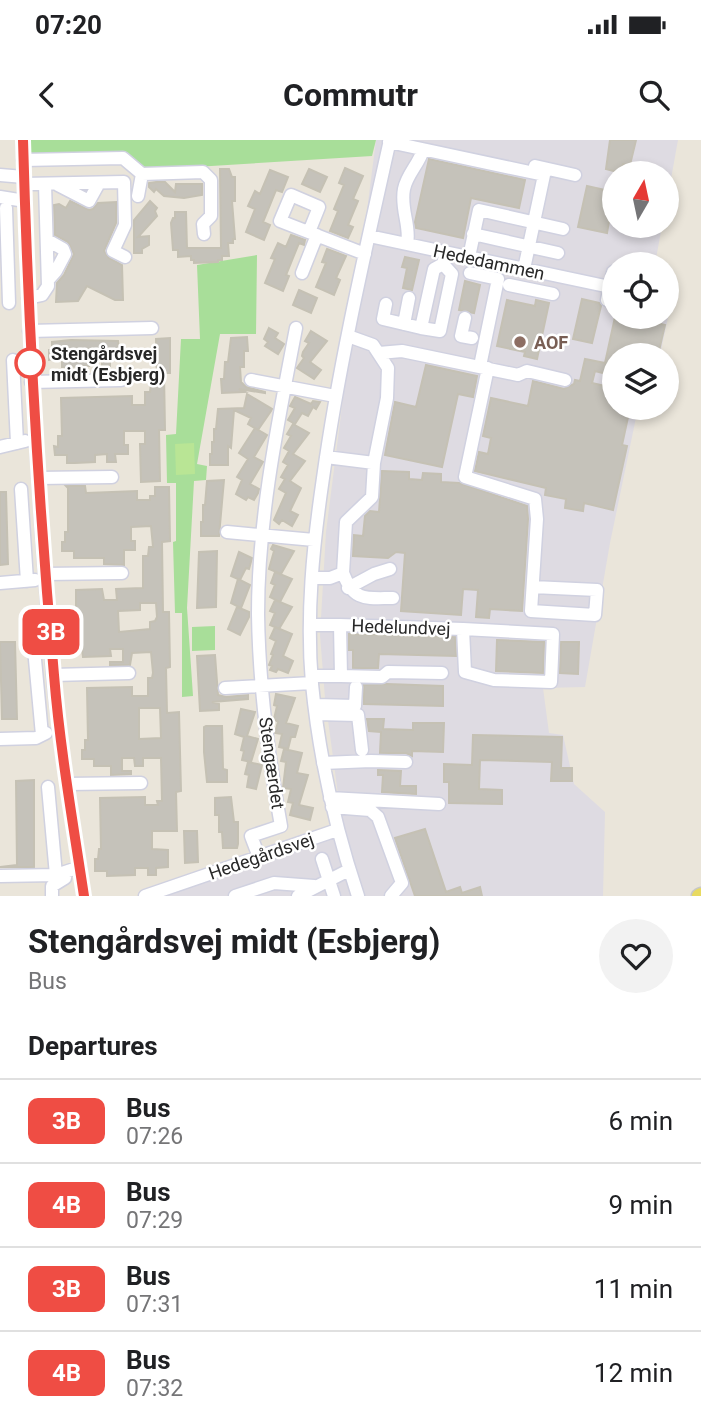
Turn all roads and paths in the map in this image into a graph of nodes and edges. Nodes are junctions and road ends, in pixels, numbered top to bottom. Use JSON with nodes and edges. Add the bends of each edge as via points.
{"nodes":[{"id":1,"x":23,"y":140,"type":"edge"},
{"id":2,"x":389,"y":141,"type":"edge"},
{"id":3,"x":421,"y":145,"type":"edge"},
{"id":4,"x":23,"y":160,"type":"junction"},
{"id":5,"x":142,"y":174,"type":"junction"},
{"id":6,"x":0,"y":175,"type":"edge"},
{"id":7,"x":575,"y":175,"type":"dead end"},
{"id":8,"x":24,"y":180,"type":"junction"},
{"id":9,"x":50,"y":183,"type":"junction"},
{"id":10,"x":138,"y":196,"type":"dead end"},
{"id":11,"x":25,"y":201,"type":"junction"},
{"id":12,"x":3,"y":203,"type":"edge"},
{"id":13,"x":534,"y":222,"type":"junction"},
{"id":14,"x":563,"y":229,"type":"dead end"},
{"id":15,"x":204,"y":234,"type":"dead end"},
{"id":16,"x":474,"y":234,"type":"junction"},
{"id":17,"x":369,"y":236,"type":"junction"},
{"id":18,"x":51,"y":242,"type":"junction"},
{"id":19,"x":407,"y":244,"type":"junction"},
{"id":20,"x":529,"y":247,"type":"junction"},
{"id":21,"x":558,"y":253,"type":"dead end"},
{"id":22,"x":365,"y":254,"type":"junction"},
{"id":23,"x":125,"y":257,"type":"dead end"},
{"id":24,"x":468,"y":257,"type":"junction"},
{"id":25,"x":444,"y":258,"type":"junction"},
{"id":26,"x":487,"y":261,"type":"junction"},
{"id":27,"x":524,"y":269,"type":"junction"},
{"id":28,"x":302,"y":273,"type":"dead end"},
{"id":29,"x":471,"y":273,"type":"dead end"},
{"id":30,"x":544,"y":273,"type":"junction"},
{"id":31,"x":484,"y":276,"type":"junction"},
{"id":32,"x":48,"y":280,"type":"junction"},
{"id":33,"x":509,"y":285,"type":"dead end"},
{"id":34,"x":602,"y":291,"type":"edge"},
{"id":35,"x":28,"y":295,"type":"junction"},
{"id":36,"x":409,"y":298,"type":"dead end"},
{"id":37,"x":386,"y":304,"type":"dead end"},
{"id":38,"x":4,"y":305,"type":"edge"},
{"id":39,"x":465,"y":318,"type":"dead end"},
{"id":40,"x":404,"y":324,"type":"junction"},
{"id":41,"x":152,"y":328,"type":"dead end"},
{"id":42,"x":296,"y":328,"type":"dead end"},
{"id":43,"x":421,"y":328,"type":"junction"},
{"id":44,"x":29,"y":331,"type":"junction"},
{"id":45,"x":440,"y":331,"type":"junction"},
{"id":46,"x":348,"y":336,"type":"junction"},
{"id":47,"x":379,"y":353,"type":"junction"},
{"id":48,"x":13,"y":360,"type":"dead end"},
{"id":49,"x":484,"y":367,"type":"junction"},
{"id":50,"x":121,"y":380,"type":"dead end"},
{"id":51,"x":251,"y":380,"type":"dead end"},
{"id":52,"x":565,"y":380,"type":"dead end"},
{"id":53,"x":31,"y":382,"type":"junction"},
{"id":54,"x":285,"y":387,"type":"junction"},
{"id":55,"x":335,"y":396,"type":"junction"},
{"id":56,"x":35,"y":438,"type":"junction"},
{"id":57,"x":17,"y":443,"type":"junction"},
{"id":58,"x":0,"y":447,"type":"edge"},
{"id":59,"x":326,"y":457,"type":"junction"},
{"id":60,"x":374,"y":463,"type":"junction"},
{"id":61,"x":112,"y":477,"type":"dead end"},
{"id":62,"x":38,"y":478,"type":"junction"},
{"id":63,"x":20,"y":489,"type":"dead end"},
{"id":64,"x":227,"y":531,"type":"dead end"},
{"id":65,"x":262,"y":535,"type":"junction"},
{"id":66,"x":314,"y":540,"type":"junction"},
{"id":67,"x":390,"y":569,"type":"dead end"},
{"id":68,"x":122,"y":573,"type":"dead end"},
{"id":69,"x":343,"y":573,"type":"junction"},
{"id":70,"x":46,"y":576,"type":"junction"},
{"id":71,"x":312,"y":578,"type":"junction"},
{"id":72,"x":27,"y":581,"type":"junction"},
{"id":73,"x":0,"y":583,"type":"edge"},
{"id":74,"x":533,"y":587,"type":"junction"},
{"id":75,"x":348,"y":588,"type":"junction"},
{"id":76,"x":393,"y":598,"type":"dead end"},
{"id":77,"x":311,"y":625,"type":"junction"},
{"id":78,"x":340,"y":625,"type":"junction"},
{"id":79,"x":463,"y":629,"type":"junction"},
{"id":80,"x":33,"y":638,"type":"dead end"},
{"id":81,"x":129,"y":673,"type":"dead end"},
{"id":82,"x":442,"y":673,"type":"dead end"},
{"id":83,"x":54,"y":675,"type":"junction"},
{"id":84,"x":341,"y":676,"type":"junction"},
{"id":85,"x":312,"y":679,"type":"junction"},
{"id":86,"x":356,"y":687,"type":"dead end"},
{"id":87,"x":225,"y":688,"type":"dead end"},
{"id":88,"x":261,"y":688,"type":"junction"},
{"id":89,"x":315,"y":709,"type":"junction"},
{"id":90,"x":60,"y":727,"type":"junction"},
{"id":91,"x":42,"y":735,"type":"junction"},
{"id":92,"x":0,"y":739,"type":"edge"},
{"id":93,"x":362,"y":750,"type":"dead end"},
{"id":94,"x":406,"y":762,"type":"dead end"},
{"id":95,"x":323,"y":763,"type":"junction"},
{"id":96,"x":68,"y":783,"type":"junction"},
{"id":97,"x":141,"y":783,"type":"dead end"},
{"id":98,"x":48,"y":786,"type":"dead end"},
{"id":99,"x":331,"y":802,"type":"junction"},
{"id":100,"x":439,"y":804,"type":"dead end"},
{"id":101,"x":337,"y":830,"type":"junction"},
{"id":102,"x":258,"y":857,"type":"junction"},
{"id":103,"x":322,"y":859,"type":"dead end"},
{"id":104,"x":80,"y":867,"type":"junction"},
{"id":105,"x":349,"y":870,"type":"junction"},
{"id":106,"x":60,"y":874,"type":"junction"},
{"id":107,"x":0,"y":876,"type":"edge"},
{"id":108,"x":329,"y":879,"type":"junction"},
{"id":109,"x":314,"y":886,"type":"junction"},
{"id":110,"x":52,"y":896,"type":"edge"},
{"id":111,"x":84,"y":896,"type":"edge"},
{"id":112,"x":145,"y":896,"type":"edge"},
{"id":113,"x":235,"y":896,"type":"edge"},
{"id":114,"x":298,"y":896,"type":"edge"},
{"id":115,"x":334,"y":896,"type":"edge"},
{"id":116,"x":358,"y":896,"type":"edge"},
{"id":117,"x":391,"y":896,"type":"edge"}],
"edges":[{"from":1,"to":4,"type":"street"},
{"from":2,"to":3,"type":"street"},
{"from":2,"to":17,"type":"street"},
{"from":3,"to":7,"type":"street"},
{"from":3,"to":13,"type":"street","via":[[544,175]]},
{"from":3,"to":19,"type":"street","via":[[404,189],[404,215],[410,232]]},
{"from":4,"to":5,"type":"street","via":[[123,158]]},
{"from":4,"to":8,"type":"street"},
{"from":5,"to":10,"type":"street"},
{"from":5,"to":15,"type":"street","via":[[203,172],[211,180],[211,216],[203,224]]},
{"from":6,"to":8,"type":"street"},
{"from":8,"to":9,"type":"street"},
{"from":8,"to":11,"type":"street"},
{"from":9,"to":18,"type":"street"},
{"from":9,"to":23,"type":"street","via":[[124,182],[125,225],[113,250]]},
{"from":11,"to":12,"type":"street"},
{"from":11,"to":35,"type":"street"},
{"from":12,"to":38,"type":"street"},
{"from":13,"to":14,"type":"street"},
{"from":13,"to":16,"type":"street","via":[[479,210]]},
{"from":13,"to":20,"type":"street"},
{"from":16,"to":20,"type":"street"},
{"from":16,"to":24,"type":"street"},
{"from":17,"to":19,"type":"street","name":"Hededammen"},
{"from":17,"to":22,"type":"street"},
{"from":18,"to":32,"type":"street"},
{"from":18,"to":32,"type":"street","via":[[61,261]]},
{"from":19,"to":25,"type":"street","name":"Hededammen"},
{"from":20,"to":21,"type":"street"},
{"from":20,"to":27,"type":"street"},
{"from":22,"to":28,"type":"street","via":[[313,234]]},
{"from":22,"to":46,"type":"street"},
{"from":24,"to":25,"type":"street","name":"Hededammen"},
{"from":24,"to":26,"type":"street","name":"Hededammen"},
{"from":25,"to":43,"type":"street","via":[[434,269]]},
{"from":25,"to":45,"type":"street","via":[[452,274]]},
{"from":26,"to":27,"type":"street","name":"Hededammen"},
{"from":26,"to":31,"type":"street"},
{"from":27,"to":30,"type":"street","name":"Hededammen"},
{"from":29,"to":31,"type":"street"},
{"from":30,"to":33,"type":"street","via":[[547,293]]},
{"from":30,"to":34,"type":"street","name":"Hededammen"},
{"from":31,"to":49,"type":"street","via":[[498,279]]},
{"from":32,"to":35,"type":"street","via":[[42,295]]},
{"from":35,"to":38,"type":"street"},
{"from":35,"to":44,"type":"street"},
{"from":36,"to":40,"type":"street"},
{"from":37,"to":40,"type":"street","via":[[383,320]]},
{"from":39,"to":45,"type":"street","via":[[466,337]]},
{"from":40,"to":43,"type":"street"},
{"from":41,"to":44,"type":"street"},
{"from":42,"to":54,"type":"street","name":"Stengærdet"},
{"from":43,"to":45,"type":"street"},
{"from":44,"to":53,"type":"street"},
{"from":46,"to":47,"type":"street","via":[[373,345]]},
{"from":46,"to":55,"type":"street"},
{"from":47,"to":49,"type":"street","via":[[402,351]]},
{"from":47,"to":60,"type":"street","via":[[388,368],[387,397]]},
{"from":48,"to":57,"type":"street"},
{"from":49,"to":52,"type":"street"},
{"from":49,"to":74,"type":"street","via":[[465,477],[535,499]]},
{"from":50,"to":53,"type":"street"},
{"from":51,"to":54,"type":"street"},
{"from":53,"to":56,"type":"street"},
{"from":54,"to":55,"type":"street"},
{"from":54,"to":65,"type":"street","name":"Stengærdet"},
{"from":55,"to":59,"type":"street"},
{"from":56,"to":57,"type":"street"},
{"from":56,"to":62,"type":"street"},
{"from":57,"to":58,"type":"street"},
{"from":59,"to":60,"type":"street"},
{"from":59,"to":66,"type":"street"},
{"from":60,"to":69,"type":"street","via":[[372,497],[346,522]]},
{"from":61,"to":62,"type":"street"},
{"from":62,"to":70,"type":"street"},
{"from":63,"to":72,"type":"street"},
{"from":64,"to":65,"type":"street"},
{"from":65,"to":66,"type":"street"},
{"from":65,"to":88,"type":"street","name":"Stengærdet"},
{"from":66,"to":71,"type":"street"},
{"from":67,"to":75,"type":"street"},
{"from":68,"to":70,"type":"street"},
{"from":69,"to":71,"type":"street","via":[[330,579]]},
{"from":69,"to":75,"type":"street"},
{"from":70,"to":72,"type":"street"},
{"from":70,"to":83,"type":"street"},
{"from":71,"to":77,"type":"street"},
{"from":72,"to":73,"type":"street"},
{"from":74,"to":74,"type":"street","via":[[531,611],[594,615],[597,590]]},
{"from":75,"to":76,"type":"street","via":[[367,598]]},
{"from":77,"to":78,"type":"street","name":"Hedelundvej"},
{"from":77,"to":85,"type":"street"},
{"from":78,"to":79,"type":"street","name":"Hedelundvej"},
{"from":78,"to":84,"type":"street","name":"Hedelundvej"},
{"from":79,"to":79,"type":"street","name":"Hedelundvej","via":[[465,673],[494,680],[551,682],[552,634]]},
{"from":80,"to":91,"type":"street"},
{"from":81,"to":83,"type":"street"},
{"from":82,"to":84,"type":"street"},
{"from":83,"to":90,"type":"street"},
{"from":84,"to":85,"type":"street"},
{"from":85,"to":88,"type":"street"},
{"from":85,"to":89,"type":"street"},
{"from":86,"to":89,"type":"street","via":[[355,706]]},
{"from":87,"to":88,"type":"street"},
{"from":88,"to":102,"type":"street","name":"Stengærdet","via":[[281,826],[251,836]]},
{"from":89,"to":93,"type":"street","via":[[358,715]]},
{"from":89,"to":95,"type":"street"},
{"from":90,"to":91,"type":"street"},
{"from":90,"to":96,"type":"street"},
{"from":91,"to":92,"type":"street"},
{"from":94,"to":95,"type":"street"},
{"from":95,"to":99,"type":"street"},
{"from":96,"to":97,"type":"street"},
{"from":96,"to":104,"type":"street"},
{"from":98,"to":106,"type":"street"},
{"from":99,"to":100,"type":"street"},
{"from":99,"to":101,"type":"street"},
{"from":99,"to":117,"type":"street","via":[[370,810],[378,817],[402,883]]},
{"from":101,"to":102,"type":"street","name":"Hedegårdsvej"},
{"from":101,"to":105,"type":"street"},
{"from":102,"to":112,"type":"street","name":"Hedegårdsvej"},
{"from":103,"to":108,"type":"street"},
{"from":104,"to":106,"type":"street"},
{"from":104,"to":111,"type":"street"},
{"from":105,"to":108,"type":"street"},
{"from":105,"to":116,"type":"street"},
{"from":106,"to":107,"type":"street"},
{"from":106,"to":110,"type":"street","via":[[65,878],[51,886]]},
{"from":108,"to":109,"type":"street"},
{"from":108,"to":115,"type":"street"},
{"from":109,"to":113,"type":"street","via":[[274,883]]},
{"from":109,"to":114,"type":"street"}]}
